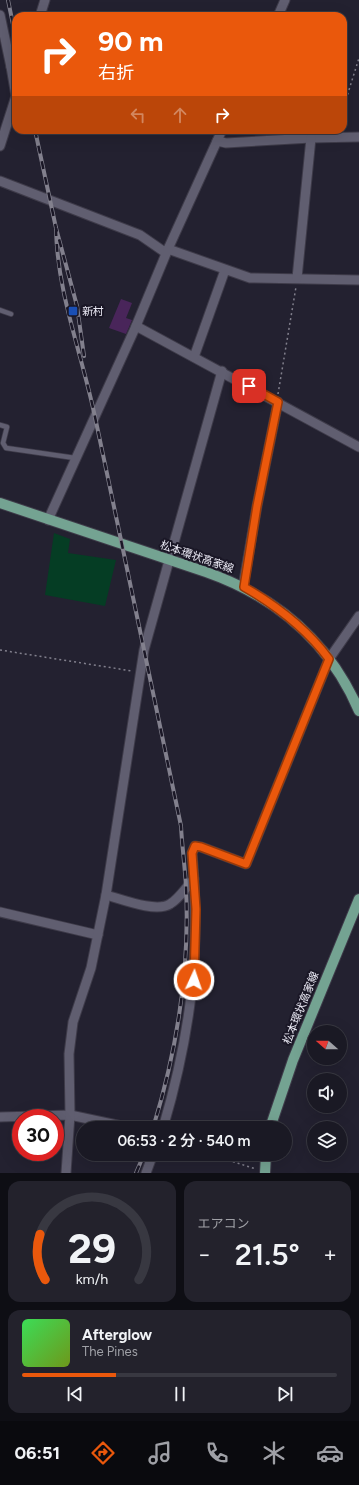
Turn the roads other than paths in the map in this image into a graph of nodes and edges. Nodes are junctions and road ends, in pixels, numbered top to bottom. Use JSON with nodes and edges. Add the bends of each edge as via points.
{"nodes":[{"id":1,"x":45,"y":0,"type":"edge"},
{"id":2,"x":285,"y":0,"type":"edge"},
{"id":3,"x":41,"y":12,"type":"edge"},
{"id":4,"x":280,"y":12,"type":"edge"},
{"id":5,"x":0,"y":15,"type":"edge"},
{"id":6,"x":12,"y":59,"type":"edge"},
{"id":7,"x":12,"y":108,"type":"edge"},
{"id":8,"x":220,"y":134,"type":"edge"},
{"id":9,"x":311,"y":138,"type":"junction"},
{"id":10,"x":359,"y":138,"type":"edge"},
{"id":11,"x":217,"y":141,"type":"junction"},
{"id":12,"x":0,"y":146,"type":"edge"},
{"id":13,"x":0,"y":181,"type":"edge"},
{"id":14,"x":167,"y":251,"type":"junction"},
{"id":15,"x":225,"y":270,"type":"junction"},
{"id":16,"x":297,"y":278,"type":"junction"},
{"id":17,"x":359,"y":280,"type":"edge"},
{"id":18,"x":0,"y":310,"type":"edge"},
{"id":19,"x":11,"y":314,"type":"dead end"},
{"id":20,"x":136,"y":326,"type":"junction"},
{"id":21,"x":194,"y":357,"type":"junction"},
{"id":22,"x":222,"y":371,"type":"junction"},
{"id":23,"x":277,"y":402,"type":"junction"},
{"id":24,"x":0,"y":425,"type":"edge"},
{"id":25,"x":359,"y":447,"type":"edge"},
{"id":26,"x":75,"y":458,"type":"junction"},
{"id":27,"x":0,"y":503,"type":"edge"},
{"id":28,"x":48,"y":520,"type":"junction"},
{"id":29,"x":169,"y":559,"type":"junction"},
{"id":30,"x":244,"y":587,"type":"junction"},
{"id":31,"x":359,"y":616,"type":"edge"},
{"id":32,"x":329,"y":659,"type":"junction"},
{"id":33,"x":359,"y":711,"type":"edge"},
{"id":34,"x":194,"y":879,"type":"junction"},
{"id":35,"x":106,"y":895,"type":"junction"},
{"id":36,"x":359,"y":899,"type":"edge"},
{"id":37,"x":0,"y":912,"type":"edge"},
{"id":38,"x":98,"y":935,"type":"junction"},
{"id":39,"x":70,"y":1115,"type":"junction"},
{"id":40,"x":0,"y":1117,"type":"edge"},
{"id":41,"x":103,"y":1121,"type":"edge"},
{"id":42,"x":165,"y":1121,"type":"edge"},
{"id":43,"x":272,"y":1121,"type":"edge"},
{"id":44,"x":150,"y":1161,"type":"edge"},
{"id":45,"x":266,"y":1161,"type":"edge"},
{"id":46,"x":265,"y":1172,"type":"edge"},
{"id":47,"x":66,"y":1173,"type":"edge"},
{"id":48,"x":146,"y":1173,"type":"edge"}],
"edges":[{"from":1,"to":3,"type":"street"},
{"from":2,"to":4,"type":"street"},
{"from":5,"to":6,"type":"street"},
{"from":7,"to":12,"type":"street"},
{"from":8,"to":11,"type":"street"},
{"from":9,"to":10,"type":"street"},
{"from":9,"to":11,"type":"street","via":[[226,143]]},
{"from":9,"to":16,"type":"street"},
{"from":11,"to":14,"type":"street"},
{"from":13,"to":14,"type":"street","via":[[140,235]]},
{"from":14,"to":15,"type":"street"},
{"from":14,"to":20,"type":"street"},
{"from":15,"to":16,"type":"street","via":[[250,278]]},
{"from":15,"to":21,"type":"street"},
{"from":16,"to":17,"type":"street"},
{"from":18,"to":19,"type":"lane"},
{"from":20,"to":21,"type":"street"},
{"from":20,"to":26,"type":"street"},
{"from":21,"to":22,"type":"street"},
{"from":22,"to":23,"type":"street"},
{"from":22,"to":29,"type":"street"},
{"from":23,"to":25,"type":"street"},
{"from":23,"to":30,"type":"street"},
{"from":24,"to":26,"type":"lane","via":[[7,427],[3,443],[6,448]]},
{"from":26,"to":28,"type":"street"},
{"from":27,"to":28,"type":"main road","name":"松本環状高家線"},
{"from":28,"to":29,"type":"main road","name":"松本環状高家線"},
{"from":29,"to":30,"type":"main road","name":"松本環状高家線"},
{"from":29,"to":35,"type":"street","via":[[144,650]]},
{"from":30,"to":32,"type":"main road","name":"松本環状高家線","via":[[266,599],[299,624]]},
{"from":31,"to":32,"type":"street"},
{"from":32,"to":33,"type":"main road","name":"松本環状高家線","via":[[352,694]]},
{"from":32,"to":34,"type":"street","via":[[246,864],[195,846],[192,853]]},
{"from":34,"to":35,"type":"street","via":[[170,904],[163,907]]},
{"from":34,"to":42,"type":"street","via":[[194,980],[176,1082]]},
{"from":35,"to":38,"type":"street"},
{"from":36,"to":43,"type":"main road","name":"松本環状高家線","via":[[292,1060]]},
{"from":37,"to":38,"type":"street"},
{"from":38,"to":39,"type":"street","via":[[91,968],[73,1022],[69,1054]]},
{"from":39,"to":40,"type":"street"},
{"from":39,"to":41,"type":"street"},
{"from":39,"to":47,"type":"street"},
{"from":44,"to":48,"type":"street"},
{"from":45,"to":46,"type":"main road"}]}
